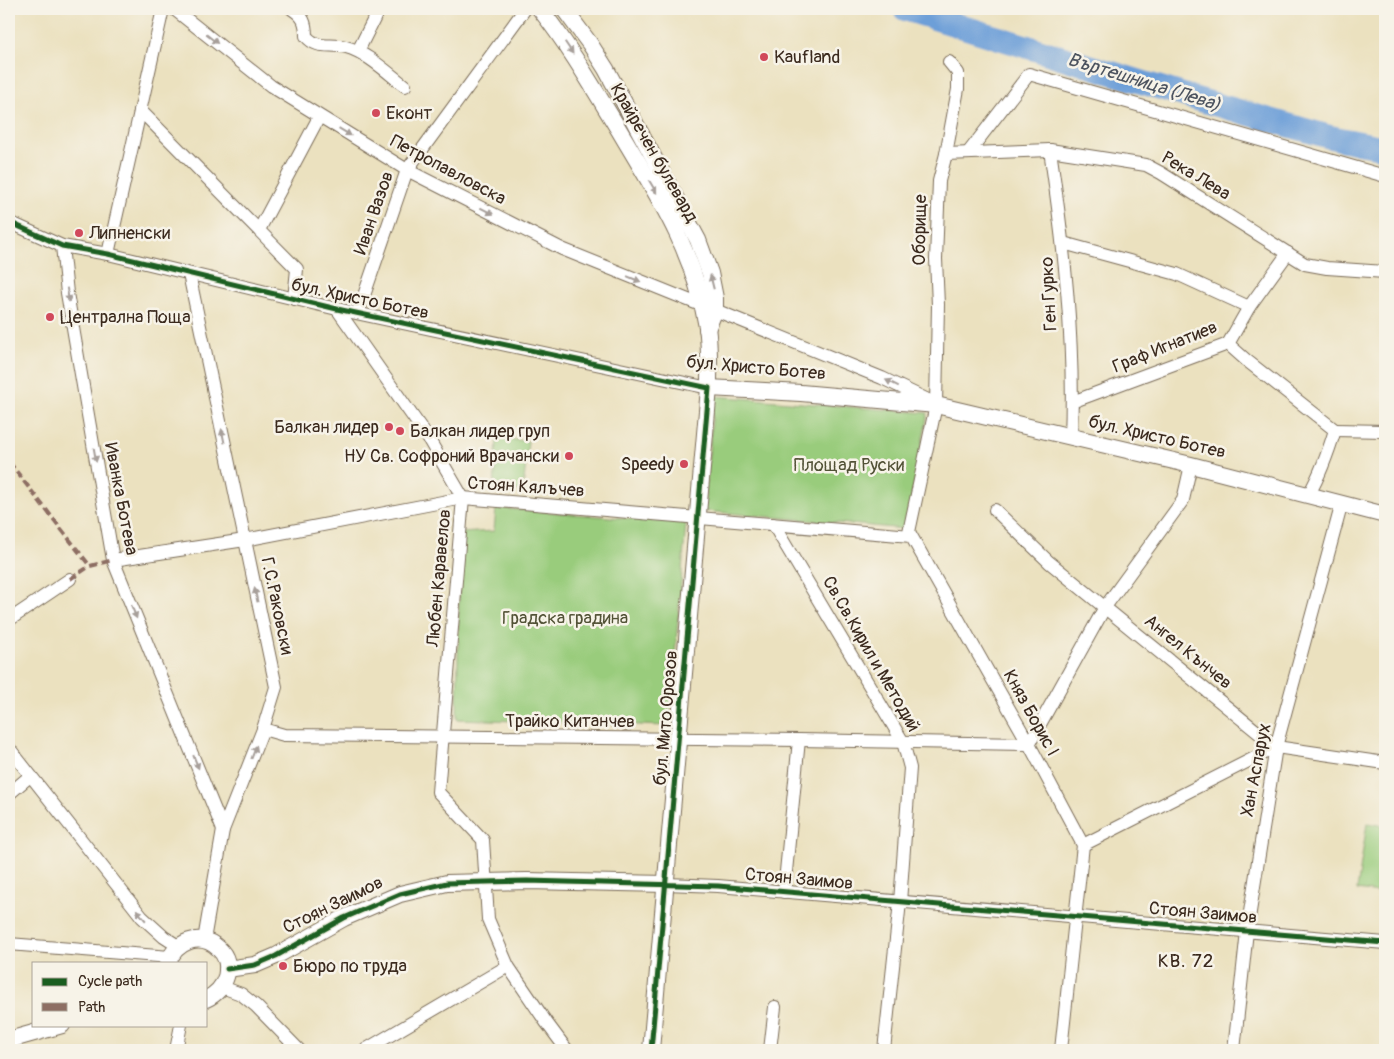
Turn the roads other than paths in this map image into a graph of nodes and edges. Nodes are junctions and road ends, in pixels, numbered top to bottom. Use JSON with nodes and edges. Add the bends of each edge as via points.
{"nodes":[{"id":1,"x":163,"y":9,"type":"edge"},
{"id":2,"x":174,"y":9,"type":"edge"},
{"id":3,"x":292,"y":9,"type":"edge"},
{"id":4,"x":379,"y":9,"type":"edge"},
{"id":5,"x":525,"y":9,"type":"edge"},
{"id":6,"x":540,"y":9,"type":"edge"},
{"id":7,"x":564,"y":9,"type":"edge"},
{"id":8,"x":358,"y":51,"type":"junction"},
{"id":9,"x":949,"y":62,"type":"dead end"},
{"id":10,"x":405,"y":86,"type":"dead end"},
{"id":11,"x":140,"y":110,"type":"junction"},
{"id":12,"x":319,"y":117,"type":"junction"},
{"id":13,"x":1050,"y":150,"type":"junction"},
{"id":14,"x":968,"y":153,"type":"junction"},
{"id":15,"x":946,"y":154,"type":"junction"},
{"id":16,"x":407,"y":170,"type":"junction"},
{"id":17,"x":1385,"y":176,"type":"edge"},
{"id":18,"x":9,"y":222,"type":"edge"},
{"id":19,"x":259,"y":230,"type":"junction"},
{"id":20,"x":1063,"y":244,"type":"junction"},
{"id":21,"x":62,"y":246,"type":"junction"},
{"id":22,"x":1288,"y":253,"type":"junction"},
{"id":23,"x":108,"y":254,"type":"junction"},
{"id":24,"x":1385,"y":272,"type":"edge"},
{"id":25,"x":189,"y":274,"type":"junction"},
{"id":26,"x":294,"y":299,"type":"junction"},
{"id":27,"x":1249,"y":307,"type":"junction"},
{"id":28,"x":709,"y":308,"type":"junction"},
{"id":29,"x":337,"y":309,"type":"junction"},
{"id":30,"x":358,"y":313,"type":"junction"},
{"id":31,"x":1228,"y":344,"type":"junction"},
{"id":32,"x":709,"y":388,"type":"junction"},
{"id":33,"x":1072,"y":402,"type":"junction"},
{"id":34,"x":936,"y":404,"type":"junction"},
{"id":35,"x":1335,"y":430,"type":"junction"},
{"id":36,"x":1385,"y":431,"type":"edge"},
{"id":37,"x":1071,"y":437,"type":"junction"},
{"id":38,"x":1191,"y":465,"type":"junction"},
{"id":39,"x":1309,"y":494,"type":"junction"},
{"id":40,"x":463,"y":498,"type":"junction"},
{"id":41,"x":1342,"y":503,"type":"junction"},
{"id":42,"x":996,"y":510,"type":"dead end"},
{"id":43,"x":1385,"y":515,"type":"edge"},
{"id":44,"x":698,"y":519,"type":"junction"},
{"id":45,"x":773,"y":524,"type":"junction"},
{"id":46,"x":911,"y":536,"type":"junction"},
{"id":47,"x":245,"y":540,"type":"junction"},
{"id":48,"x":114,"y":560,"type":"junction"},
{"id":49,"x":70,"y":579,"type":"dead end"},
{"id":50,"x":1105,"y":607,"type":"junction"},
{"id":51,"x":9,"y":620,"type":"edge"},
{"id":52,"x":263,"y":729,"type":"junction"},
{"id":53,"x":444,"y":738,"type":"junction"},
{"id":54,"x":678,"y":739,"type":"junction"},
{"id":55,"x":799,"y":740,"type":"junction"},
{"id":56,"x":903,"y":742,"type":"junction"},
{"id":57,"x":1029,"y":744,"type":"junction"},
{"id":58,"x":1276,"y":747,"type":"junction"},
{"id":59,"x":9,"y":748,"type":"edge"},
{"id":60,"x":1385,"y":763,"type":"edge"},
{"id":61,"x":30,"y":776,"type":"junction"},
{"id":62,"x":9,"y":794,"type":"edge"},
{"id":63,"x":223,"y":830,"type":"junction"},
{"id":64,"x":1083,"y":845,"type":"junction"},
{"id":65,"x":487,"y":882,"type":"junction"},
{"id":66,"x":666,"y":884,"type":"junction"},
{"id":67,"x":784,"y":892,"type":"junction"},
{"id":68,"x":900,"y":902,"type":"junction"},
{"id":69,"x":1075,"y":916,"type":"junction"},
{"id":70,"x":1247,"y":931,"type":"junction"},
{"id":71,"x":204,"y":940,"type":"junction"},
{"id":72,"x":1385,"y":943,"type":"edge"},
{"id":73,"x":9,"y":944,"type":"edge"},
{"id":74,"x":172,"y":955,"type":"edge"},
{"id":75,"x":508,"y":966,"type":"junction"},
{"id":76,"x":227,"y":969,"type":"junction"},
{"id":77,"x":222,"y":986,"type":"junction"},
{"id":78,"x":208,"y":997,"type":"edge"},
{"id":79,"x":775,"y":1007,"type":"dead end"},
{"id":80,"x":58,"y":1026,"type":"edge"},
{"id":81,"x":181,"y":1026,"type":"edge"},
{"id":82,"x":9,"y":1040,"type":"edge"},
{"id":83,"x":176,"y":1050,"type":"edge"},
{"id":84,"x":299,"y":1050,"type":"edge"},
{"id":85,"x":364,"y":1050,"type":"edge"},
{"id":86,"x":567,"y":1050,"type":"edge"},
{"id":87,"x":651,"y":1050,"type":"edge"},
{"id":88,"x":770,"y":1050,"type":"edge"},
{"id":89,"x":884,"y":1050,"type":"edge"},
{"id":90,"x":1061,"y":1050,"type":"edge"},
{"id":91,"x":1234,"y":1050,"type":"edge"}],
"edges":[{"from":1,"to":11,"type":"street"},
{"from":2,"to":12,"type":"street","name":"Петропавловска","one_way":true,"via":[[272,86]]},
{"from":3,"to":8,"type":"street","via":[[304,20],[306,36],[315,44]]},
{"from":4,"to":8,"type":"street"},
{"from":5,"to":16,"type":"street","name":"Иван Вазов"},
{"from":6,"to":28,"type":"street","name":"Крайречен булевард","one_way":true,"via":[[586,74],[671,218]]},
{"from":28,"to":7,"type":"street","name":"Крайречен булевард","one_way":true,"via":[[714,286],[698,240],[606,69]]},
{"from":8,"to":10,"type":"street"},
{"from":9,"to":15,"type":"street","name":"Оборище","via":[[958,73],[958,89]]},
{"from":11,"to":19,"type":"street"},
{"from":11,"to":23,"type":"street"},
{"from":12,"to":16,"type":"street","name":"Петропавловска","one_way":true},
{"from":12,"to":19,"type":"street"},
{"from":13,"to":14,"type":"street","name":"Река Лева"},
{"from":13,"to":20,"type":"street","name":"Ген Гурко"},
{"from":13,"to":22,"type":"street","name":"Река Лева","via":[[1146,166]]},
{"from":14,"to":15,"type":"street","name":"Река Лева"},
{"from":14,"to":17,"type":"street","via":[[1029,74]]},
{"from":15,"to":34,"type":"street","name":"Оборище","via":[[939,181]]},
{"from":16,"to":28,"type":"street","name":"Петропавловска","one_way":true,"via":[[562,249]]},
{"from":16,"to":30,"type":"street","name":"Иван Вазов"},
{"from":18,"to":21,"type":"street","name":"бул. Христо Ботев"},
{"from":19,"to":26,"type":"street","via":[[297,269]]},
{"from":20,"to":27,"type":"street","via":[[1177,274]]},
{"from":20,"to":33,"type":"street","name":"Ген Гурко"},
{"from":21,"to":23,"type":"street","name":"бул. Христо Ботев"},
{"from":21,"to":48,"type":"street","name":"Иванка Ботева","one_way":true},
{"from":22,"to":24,"type":"street","name":"Река Лева","via":[[1305,264]]},
{"from":22,"to":27,"type":"street","name":"Граф Игнатиев"},
{"from":23,"to":25,"type":"street","name":"бул. Христо Ботев"},
{"from":25,"to":26,"type":"street","name":"бул. Христо Ботев"},
{"from":47,"to":25,"type":"street","name":"Г.С.Раковски","one_way":true},
{"from":26,"to":29,"type":"street","name":"бул. Христо Ботев"},
{"from":27,"to":31,"type":"street","name":"Граф Игнатиев"},
{"from":28,"to":32,"type":"street","name":"Крайречен булевард"},
{"from":34,"to":28,"type":"street","name":"Петропавловска","one_way":true,"via":[[882,378]]},
{"from":29,"to":30,"type":"street","name":"бул. Христо Ботев"},
{"from":29,"to":40,"type":"street","name":"Любен Каравелов","via":[[428,438]]},
{"from":30,"to":32,"type":"street","name":"бул. Христо Ботев"},
{"from":31,"to":33,"type":"street","name":"Граф Игнатиев"},
{"from":31,"to":35,"type":"street"},
{"from":32,"to":34,"type":"street","name":"бул. Христо Ботев"},
{"from":32,"to":44,"type":"street","name":"бул. Мито Орозов"},
{"from":33,"to":37,"type":"street","name":"Ген Гурко"},
{"from":34,"to":37,"type":"street","name":"бул. Христо Ботев"},
{"from":34,"to":46,"type":"street","via":[[909,532]]},
{"from":35,"to":36,"type":"street"},
{"from":35,"to":39,"type":"street","via":[[1325,464]]},
{"from":37,"to":38,"type":"street","name":"бул. Христо Ботев"},
{"from":38,"to":39,"type":"street","name":"бул. Христо Ботев"},
{"from":38,"to":50,"type":"street","via":[[1187,489],[1180,505]]},
{"from":39,"to":41,"type":"street","name":"бул. Христо Ботев"},
{"from":40,"to":44,"type":"street","name":"Стоян Кялъчев"},
{"from":40,"to":47,"type":"street","name":"Стоян Кялъчев"},
{"from":40,"to":53,"type":"street","name":"Любен Каравелов"},
{"from":41,"to":43,"type":"street","name":"бул. Христо Ботев"},
{"from":41,"to":58,"type":"street","name":"Хан Аспарух"},
{"from":42,"to":50,"type":"street","name":"Ангел Кънчев","via":[[1049,562]]},
{"from":44,"to":45,"type":"street","name":"Стоян Кялъчев"},
{"from":44,"to":54,"type":"street","name":"бул. Мито Орозов"},
{"from":45,"to":46,"type":"street","name":"Стоян Кялъчев"},
{"from":45,"to":56,"type":"street","name":"Св.Св.Кирил и Методий"},
{"from":46,"to":57,"type":"street","name":"Княз Борис I"},
{"from":47,"to":48,"type":"street","name":"Стоян Кялъчев"},
{"from":52,"to":47,"type":"street","name":"Г.С.Раковски","one_way":true,"via":[[276,687]]},
{"from":48,"to":63,"type":"street","name":"Иванка Ботева","one_way":true},
{"from":49,"to":51,"type":"street"},
{"from":50,"to":57,"type":"street"},
{"from":50,"to":58,"type":"street","name":"Ангел Кънчев"},
{"from":52,"to":53,"type":"street","name":"Трайко Китанчев","via":[[284,735]]},
{"from":63,"to":52,"type":"street","name":"Г.С.Раковски","one_way":true},
{"from":53,"to":54,"type":"street","name":"Трайко Китанчев"},
{"from":53,"to":65,"type":"street","name":"Любен Каравелов","via":[[438,792],[483,840]]},
{"from":54,"to":55,"type":"street","name":"Трайко Китанчев"},
{"from":54,"to":66,"type":"street","name":"бул. Мито Орозов"},
{"from":55,"to":56,"type":"street","name":"Трайко Китанчев"},
{"from":55,"to":67,"type":"street"},
{"from":56,"to":57,"type":"street","name":"Трайко Китанчев"},
{"from":56,"to":68,"type":"street","name":"Св.Св.Кирил и Методий","via":[[910,768]]},
{"from":57,"to":64,"type":"street","name":"Княз Борис I"},
{"from":58,"to":60,"type":"street"},
{"from":58,"to":64,"type":"street"},
{"from":58,"to":70,"type":"street","name":"Хан Аспарух"},
{"from":59,"to":61,"type":"street"},
{"from":61,"to":62,"type":"street"},
{"from":74,"to":61,"type":"street","one_way":true,"via":[[164,938],[142,916]]},
{"from":63,"to":71,"type":"street","name":"Г.С.Раковски"},
{"from":64,"to":69,"type":"street"},
{"from":65,"to":66,"type":"street","name":"Стоян Заимов"},
{"from":65,"to":75,"type":"street","name":"Любен Каравелов","via":[[488,919]]},
{"from":65,"to":76,"type":"street","name":"Стоян Заимов","via":[[447,883],[400,894],[344,918],[276,956]]},
{"from":66,"to":67,"type":"street","name":"Стоян Заимов"},
{"from":66,"to":87,"type":"street","name":"бул. Мито Орозов"},
{"from":67,"to":68,"type":"street","name":"Стоян Заимов"},
{"from":68,"to":69,"type":"street","name":"Стоян Заимов"},
{"from":68,"to":89,"type":"street","name":"Св.Св.Кирил и Методий"},
{"from":69,"to":70,"type":"street","name":"Стоян Заимов"},
{"from":69,"to":90,"type":"street"},
{"from":70,"to":72,"type":"street","name":"Стоян Заимов"},
{"from":70,"to":91,"type":"street","name":"Хан Аспарух"},
{"from":71,"to":74,"type":"street","via":[[195,940]]},
{"from":71,"to":76,"type":"street","via":[[223,954]]},
{"from":73,"to":74,"type":"street"},
{"from":75,"to":85,"type":"street"},
{"from":75,"to":86,"type":"street","name":"Любен Каравелов"},
{"from":76,"to":77,"type":"street"},
{"from":77,"to":78,"type":"street"},
{"from":77,"to":84,"type":"street","via":[[241,994],[256,1006]]},
{"from":79,"to":88,"type":"street"},
{"from":80,"to":82,"type":"street"},
{"from":81,"to":83,"type":"street"}]}
